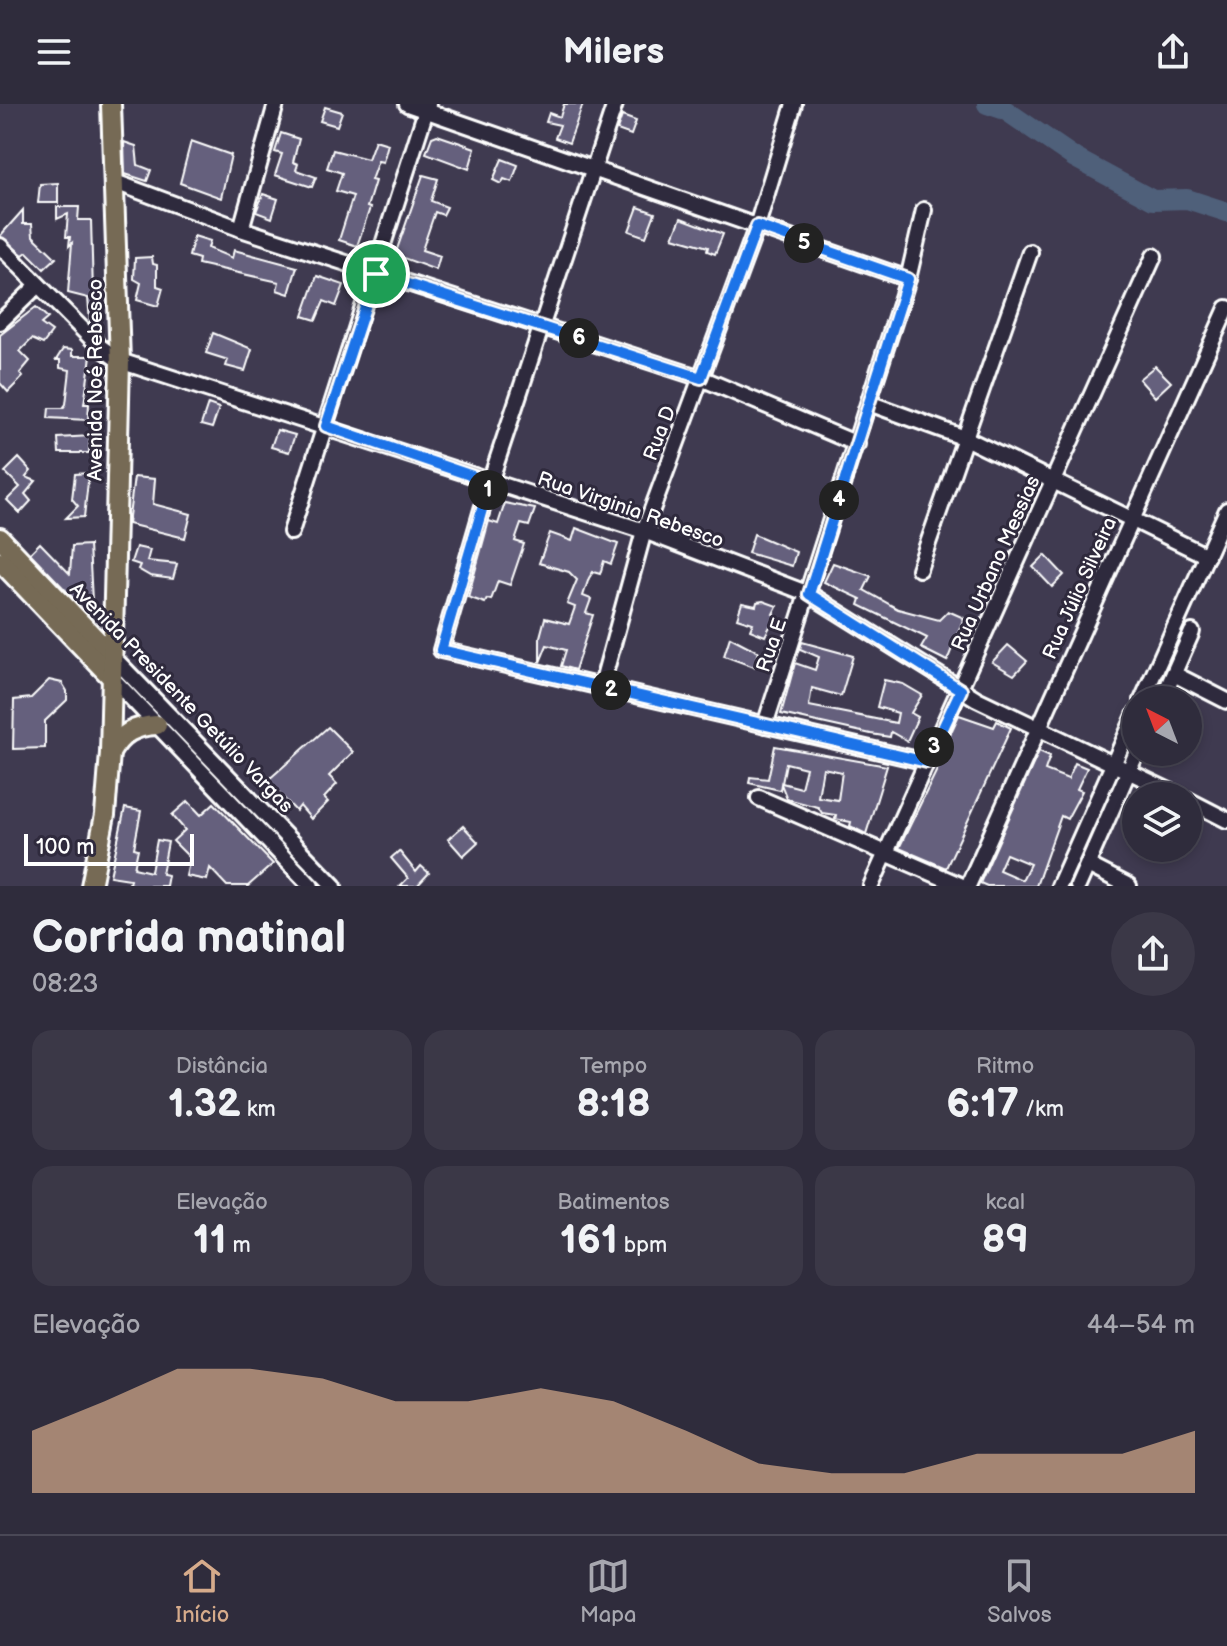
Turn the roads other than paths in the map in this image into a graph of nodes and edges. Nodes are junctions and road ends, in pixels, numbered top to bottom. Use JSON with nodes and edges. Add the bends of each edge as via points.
{"nodes":[{"id":1,"x":111,"y":104,"type":"edge"},
{"id":2,"x":276,"y":104,"type":"edge"},
{"id":3,"x":407,"y":104,"type":"edge"},
{"id":4,"x":615,"y":104,"type":"edge"},
{"id":5,"x":794,"y":104,"type":"edge"},
{"id":6,"x":428,"y":107,"type":"edge"},
{"id":7,"x":592,"y":169,"type":"junction"},
{"id":8,"x":115,"y":182,"type":"junction"},
{"id":9,"x":924,"y":210,"type":"dead end"},
{"id":10,"x":757,"y":226,"type":"junction"},
{"id":11,"x":241,"y":229,"type":"junction"},
{"id":12,"x":0,"y":246,"type":"edge"},
{"id":13,"x":1030,"y":252,"type":"dead end"},
{"id":14,"x":1154,"y":256,"type":"dead end"},
{"id":15,"x":376,"y":274,"type":"junction"},
{"id":16,"x":908,"y":279,"type":"junction"},
{"id":17,"x":38,"y":285,"type":"junction"},
{"id":18,"x":1227,"y":308,"type":"edge"},
{"id":19,"x":0,"y":322,"type":"edge"},
{"id":20,"x":543,"y":326,"type":"junction"},
{"id":21,"x":120,"y":361,"type":"junction"},
{"id":22,"x":701,"y":378,"type":"junction"},
{"id":23,"x":869,"y":403,"type":"junction"},
{"id":24,"x":326,"y":426,"type":"junction"},
{"id":25,"x":965,"y":438,"type":"junction"},
{"id":26,"x":857,"y":444,"type":"junction"},
{"id":27,"x":490,"y":482,"type":"junction"},
{"id":28,"x":1053,"y":482,"type":"junction"},
{"id":29,"x":1227,"y":510,"type":"edge"},
{"id":30,"x":1132,"y":519,"type":"junction"},
{"id":31,"x":644,"y":531,"type":"junction"},
{"id":32,"x":291,"y":532,"type":"dead end"},
{"id":33,"x":0,"y":538,"type":"edge"},
{"id":34,"x":1207,"y":556,"type":"junction"},
{"id":35,"x":0,"y":561,"type":"edge"},
{"id":36,"x":919,"y":569,"type":"dead end"},
{"id":37,"x":809,"y":594,"type":"junction"},
{"id":38,"x":1192,"y":632,"type":"dead end"},
{"id":39,"x":112,"y":656,"type":"junction"},
{"id":40,"x":1174,"y":674,"type":"junction"},
{"id":41,"x":111,"y":677,"type":"junction"},
{"id":42,"x":1148,"y":686,"type":"edge"},
{"id":43,"x":1168,"y":686,"type":"edge"},
{"id":44,"x":601,"y":688,"type":"junction"},
{"id":45,"x":961,"y":690,"type":"junction"},
{"id":46,"x":1227,"y":701,"type":"edge"},
{"id":47,"x":157,"y":725,"type":"junction"},
{"id":48,"x":765,"y":725,"type":"junction"},
{"id":49,"x":1039,"y":728,"type":"junction"},
{"id":50,"x":1122,"y":744,"type":"edge"},
{"id":51,"x":110,"y":753,"type":"junction"},
{"id":52,"x":927,"y":762,"type":"junction"},
{"id":53,"x":1114,"y":762,"type":"junction"},
{"id":54,"x":1130,"y":766,"type":"edge"},
{"id":55,"x":1128,"y":770,"type":"junction"},
{"id":56,"x":1152,"y":782,"type":"edge"},
{"id":57,"x":759,"y":798,"type":"dead end"},
{"id":58,"x":1202,"y":807,"type":"edge"},
{"id":59,"x":1227,"y":820,"type":"edge"},
{"id":60,"x":288,"y":838,"type":"junction"},
{"id":61,"x":276,"y":849,"type":"junction"},
{"id":62,"x":886,"y":853,"type":"junction"},
{"id":63,"x":1088,"y":865,"type":"junction"},
{"id":64,"x":91,"y":886,"type":"edge"},
{"id":65,"x":311,"y":886,"type":"edge"},
{"id":66,"x":334,"y":886,"type":"edge"},
{"id":67,"x":871,"y":886,"type":"edge"},
{"id":68,"x":965,"y":886,"type":"edge"},
{"id":69,"x":1059,"y":886,"type":"edge"},
{"id":70,"x":1078,"y":886,"type":"edge"},
{"id":71,"x":1129,"y":886,"type":"edge"}],
"edges":[{"from":1,"to":8,"type":"main road","name":"Avenida Noé Rebesco"},
{"from":2,"to":11,"type":"street"},
{"from":3,"to":6,"type":"street"},
{"from":4,"to":7,"type":"street"},
{"from":5,"to":10,"type":"street","name":"Rua D"},
{"from":6,"to":7,"type":"street"},
{"from":6,"to":15,"type":"street"},
{"from":7,"to":10,"type":"street"},
{"from":7,"to":20,"type":"street"},
{"from":8,"to":11,"type":"street"},
{"from":8,"to":21,"type":"main road","name":"Avenida Noé Rebesco"},
{"from":9,"to":16,"type":"street","name":"Rua E"},
{"from":10,"to":16,"type":"street"},
{"from":10,"to":22,"type":"street","name":"Rua D"},
{"from":11,"to":15,"type":"street"},
{"from":12,"to":17,"type":"street"},
{"from":13,"to":25,"type":"street"},
{"from":14,"to":28,"type":"street","name":"Rua Urbano Messias"},
{"from":15,"to":20,"type":"street"},
{"from":15,"to":24,"type":"street"},
{"from":16,"to":23,"type":"street","name":"Rua E"},
{"from":17,"to":19,"type":"street"},
{"from":17,"to":21,"type":"street"},
{"from":18,"to":30,"type":"street","name":"Rua Júlio Silveira"},
{"from":20,"to":22,"type":"street"},
{"from":20,"to":27,"type":"street"},
{"from":21,"to":24,"type":"street","name":"Rua Virginia Rebesco"},
{"from":21,"to":39,"type":"main road","name":"Avenida Noé Rebesco"},
{"from":22,"to":26,"type":"street"},
{"from":22,"to":31,"type":"street","name":"Rua D"},
{"from":23,"to":25,"type":"street"},
{"from":23,"to":26,"type":"street","name":"Rua E"},
{"from":24,"to":27,"type":"street","name":"Rua Virginia Rebesco"},
{"from":24,"to":32,"type":"street"},
{"from":25,"to":28,"type":"street"},
{"from":25,"to":36,"type":"street"},
{"from":26,"to":37,"type":"street","name":"Rua E"},
{"from":27,"to":31,"type":"street","name":"Rua Virginia Rebesco"},
{"from":27,"to":44,"type":"street","via":[[441,650]]},
{"from":28,"to":30,"type":"street"},
{"from":28,"to":45,"type":"street","name":"Rua Urbano Messias"},
{"from":29,"to":34,"type":"street"},
{"from":30,"to":34,"type":"street"},
{"from":30,"to":49,"type":"street","name":"Rua Júlio Silveira"},
{"from":31,"to":37,"type":"street","name":"Rua Virginia Rebesco"},
{"from":31,"to":44,"type":"street","name":"Rua D"},
{"from":33,"to":39,"type":"main road","name":"Avenida Presidente Getúlio Vargas"},
{"from":34,"to":42,"type":"street"},
{"from":35,"to":41,"type":"main road","name":"Avenida Presidente Getúlio Vargas"},
{"from":37,"to":45,"type":"street","name":"Rua Virginia Rebesco"},
{"from":37,"to":48,"type":"street","name":"Rua E"},
{"from":38,"to":40,"type":"street"},
{"from":39,"to":41,"type":"main road","name":"Avenida Noé Rebesco"},
{"from":39,"to":60,"type":"street","name":"Avenida Presidente Getúlio Vargas"},
{"from":40,"to":43,"type":"street"},
{"from":40,"to":46,"type":"street"},
{"from":41,"to":47,"type":"street","name":"Avenida Presidente Getúlio Vargas"},
{"from":41,"to":51,"type":"main road","name":"Avenida Noé Rebesco"},
{"from":44,"to":48,"type":"street"},
{"from":45,"to":49,"type":"street","name":"Rua Virginia Rebesco"},
{"from":45,"to":52,"type":"street","name":"Rua Urbano Messias"},
{"from":47,"to":51,"type":"main road","via":[[124,734]]},
{"from":47,"to":61,"type":"street","name":"Avenida Presidente Getúlio Vargas"},
{"from":48,"to":52,"type":"street"},
{"from":49,"to":53,"type":"street","name":"Rua Virginia Rebesco"},
{"from":49,"to":68,"type":"street","name":"Rua Júlio Silveira"},
{"from":50,"to":53,"type":"street"},
{"from":51,"to":64,"type":"main road","name":"Avenida Noé Rebesco"},
{"from":52,"to":62,"type":"street","name":"Rua Urbano Messias"},
{"from":53,"to":55,"type":"street","name":"Rua Virginia Rebesco"},
{"from":53,"to":69,"type":"street"},
{"from":54,"to":55,"type":"street"},
{"from":55,"to":56,"type":"street","name":"Rua Virginia Rebesco"},
{"from":55,"to":63,"type":"street"},
{"from":57,"to":62,"type":"street"},
{"from":58,"to":59,"type":"street"},
{"from":60,"to":61,"type":"street"},
{"from":60,"to":66,"type":"street","name":"Avenida Presidente Getúlio Vargas"},
{"from":61,"to":65,"type":"street","name":"Avenida Presidente Getúlio Vargas"},
{"from":62,"to":67,"type":"street","name":"Rua Urbano Messias"},
{"from":62,"to":68,"type":"street"},
{"from":63,"to":70,"type":"street"},
{"from":63,"to":71,"type":"street"}]}
